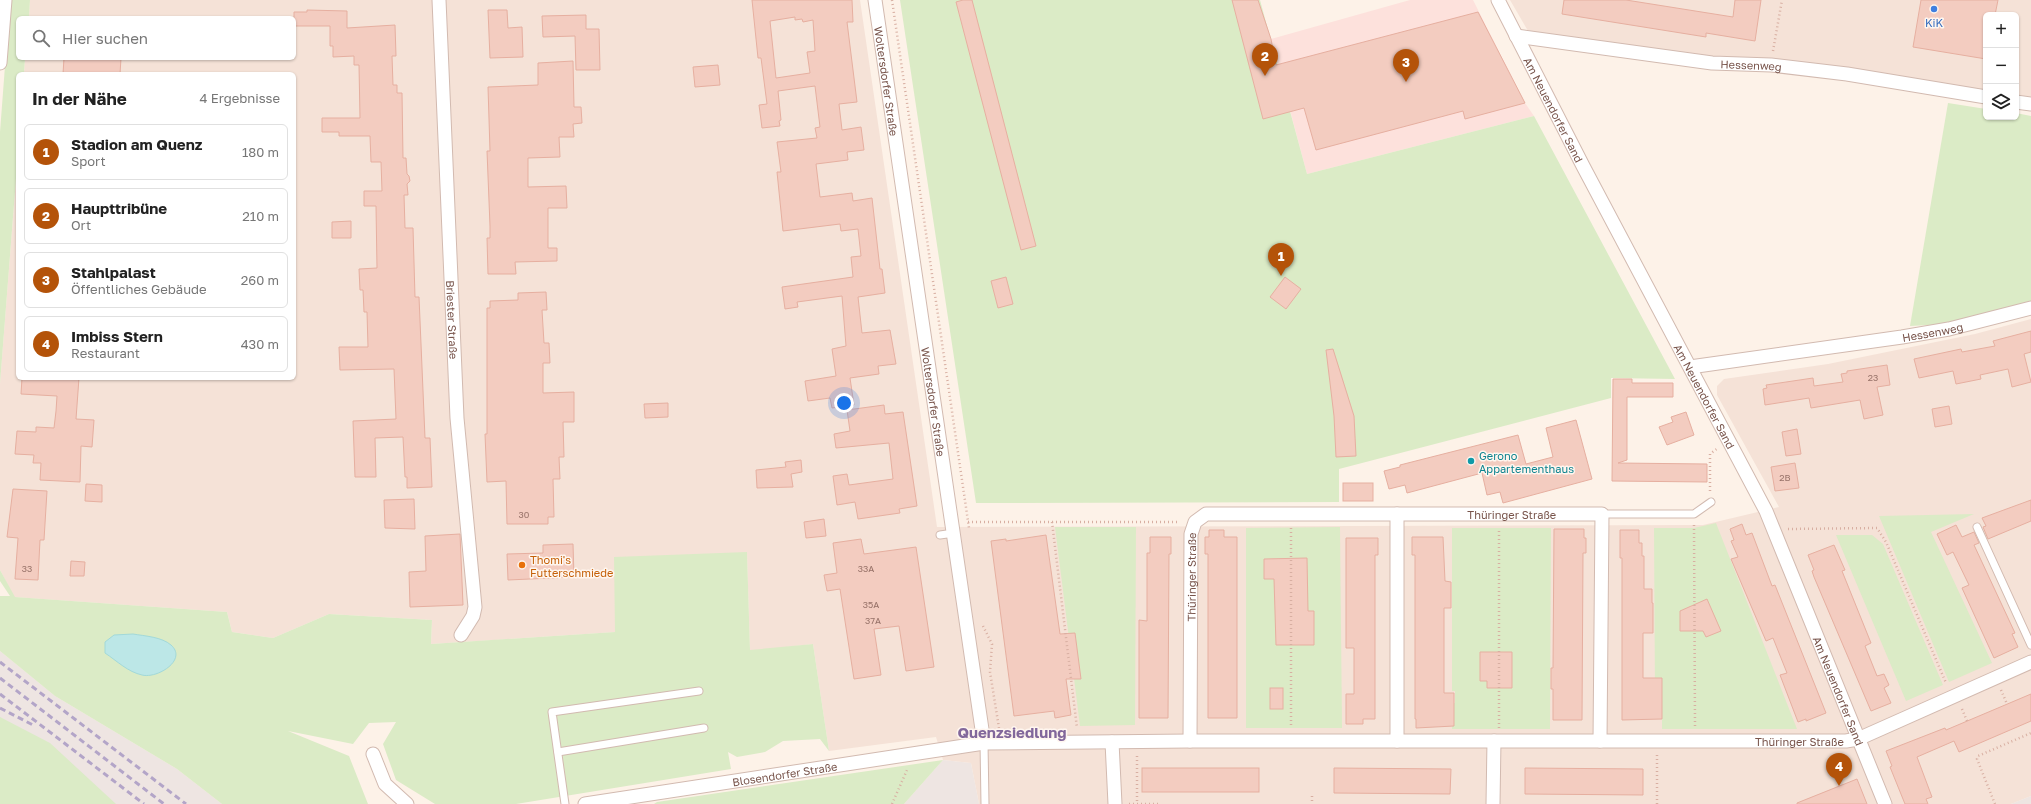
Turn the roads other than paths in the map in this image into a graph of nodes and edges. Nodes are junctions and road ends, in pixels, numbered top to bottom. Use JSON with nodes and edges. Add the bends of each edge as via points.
{"nodes":[{"id":1,"x":5,"y":0,"type":"edge"},
{"id":2,"x":439,"y":0,"type":"edge"},
{"id":3,"x":875,"y":0,"type":"edge"},
{"id":4,"x":1498,"y":0,"type":"edge"},
{"id":5,"x":1516,"y":36,"type":"junction"},
{"id":6,"x":0,"y":63,"type":"edge"},
{"id":7,"x":1983,"y":97,"type":"edge"},
{"id":8,"x":2019,"y":102,"type":"edge"},
{"id":9,"x":2031,"y":104,"type":"edge"},
{"id":10,"x":2031,"y":308,"type":"edge"},
{"id":11,"x":1690,"y":367,"type":"junction"},
{"id":12,"x":1711,"y":502,"type":"road end"},
{"id":13,"x":1397,"y":514,"type":"junction"},
{"id":14,"x":1602,"y":514,"type":"junction"},
{"id":15,"x":1977,"y":527,"type":"dead end"},
{"id":16,"x":954,"y":534,"type":"junction"},
{"id":17,"x":940,"y":535,"type":"dead end"},
{"id":18,"x":460,"y":635,"type":"dead end"},
{"id":19,"x":2031,"y":645,"type":"edge"},
{"id":20,"x":2031,"y":662,"type":"edge"},
{"id":21,"x":698,"y":691,"type":"dead end"},
{"id":22,"x":704,"y":728,"type":"dead end"},
{"id":23,"x":1858,"y":739,"type":"junction"},
{"id":24,"x":1190,"y":741,"type":"junction"},
{"id":25,"x":1397,"y":741,"type":"junction"},
{"id":26,"x":1496,"y":741,"type":"junction"},
{"id":27,"x":1600,"y":741,"type":"junction"},
{"id":28,"x":1112,"y":742,"type":"junction"},
{"id":29,"x":984,"y":743,"type":"junction"},
{"id":30,"x":558,"y":752,"type":"junction"},
{"id":31,"x":373,"y":754,"type":"dead end"},
{"id":32,"x":407,"y":804,"type":"edge"},
{"id":33,"x":565,"y":804,"type":"edge"},
{"id":34,"x":585,"y":804,"type":"edge"},
{"id":35,"x":985,"y":804,"type":"edge"},
{"id":36,"x":1115,"y":804,"type":"edge"},
{"id":37,"x":1494,"y":804,"type":"edge"},
{"id":38,"x":1885,"y":804,"type":"edge"}],
"edges":[{"from":1,"to":6,"type":"street"},
{"from":2,"to":18,"type":"street","name":"Briester Straße","via":[[457,418],[475,607],[473,616]]},
{"from":3,"to":16,"type":"street","name":"Woltersdorfer Straße"},
{"from":4,"to":5,"type":"street","name":"Am Neuendorfer Sand"},
{"from":5,"to":7,"type":"street","name":"Hessenweg","via":[[1712,63],[1771,65],[1847,74]]},
{"from":5,"to":11,"type":"street","name":"Am Neuendorfer Sand"},
{"from":8,"to":9,"type":"street"},
{"from":10,"to":11,"type":"street","name":"Hessenweg","via":[[1902,338]]},
{"from":11,"to":23,"type":"street","name":"Am Neuendorfer Sand","via":[[1730,440],[1774,530]]},
{"from":12,"to":14,"type":"lane","name":"Thüringer Straße","via":[[1694,514]]},
{"from":13,"to":14,"type":"street","name":"Thüringer Straße"},
{"from":13,"to":24,"type":"street","name":"Thüringer Straße","via":[[1206,514],[1195,522],[1191,534]]},
{"from":13,"to":25,"type":"street"},
{"from":14,"to":27,"type":"street"},
{"from":15,"to":19,"type":"lane"},
{"from":16,"to":17,"type":"lane"},
{"from":16,"to":29,"type":"street","name":"Woltersdorfer Straße"},
{"from":20,"to":23,"type":"street","name":"Thüringer Straße"},
{"from":21,"to":30,"type":"lane","via":[[552,712]]},
{"from":22,"to":30,"type":"lane"},
{"from":23,"to":27,"type":"street","name":"Thüringer Straße"},
{"from":23,"to":38,"type":"street","name":"Am Neuendorfer Sand"},
{"from":24,"to":25,"type":"street","name":"Thüringer Straße"},
{"from":24,"to":28,"type":"street","name":"Thüringer Straße"},
{"from":25,"to":26,"type":"street","name":"Thüringer Straße"},
{"from":26,"to":27,"type":"street","name":"Thüringer Straße"},
{"from":26,"to":37,"type":"street"},
{"from":28,"to":29,"type":"street","name":"Thüringer Straße"},
{"from":28,"to":36,"type":"street"},
{"from":29,"to":34,"type":"street","name":"Blosendorfer Straße"},
{"from":29,"to":35,"type":"lane","name":"Woltersdorfer Straße"},
{"from":30,"to":33,"type":"lane"},
{"from":31,"to":32,"type":"street","via":[[386,784]]}]}
